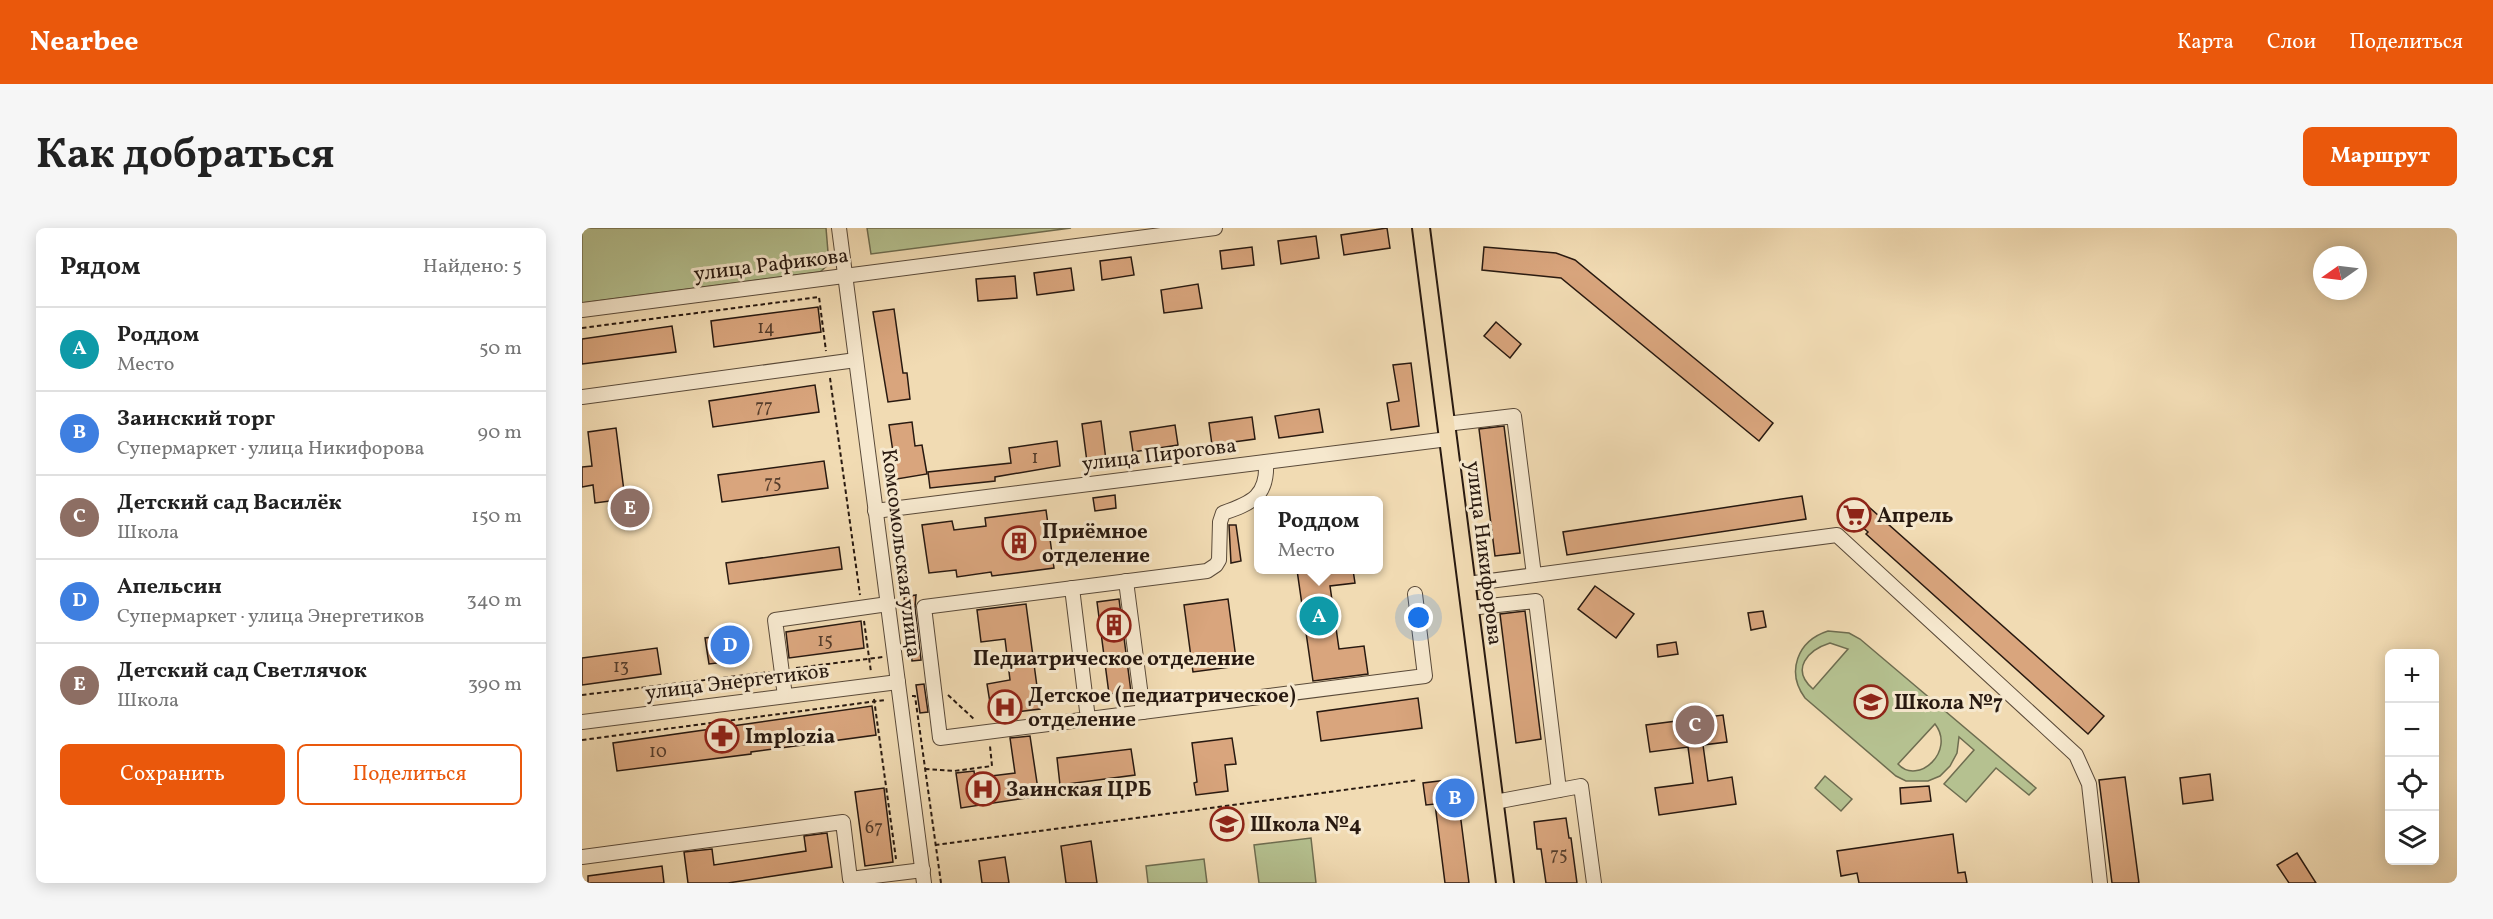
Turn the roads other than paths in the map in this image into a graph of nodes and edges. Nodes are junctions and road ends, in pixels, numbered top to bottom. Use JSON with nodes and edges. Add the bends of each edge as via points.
{"nodes":[{"id":1,"x":838,"y":228,"type":"edge"},
{"id":2,"x":1215,"y":228,"type":"edge"},
{"id":3,"x":1421,"y":228,"type":"edge"},
{"id":4,"x":845,"y":276,"type":"junction"},
{"id":5,"x":582,"y":310,"type":"edge"},
{"id":6,"x":856,"y":360,"type":"junction"},
{"id":7,"x":582,"y":397,"type":"edge"},
{"id":8,"x":1447,"y":432,"type":"junction"},
{"id":9,"x":1266,"y":462,"type":"junction"},
{"id":10,"x":1257,"y":496,"type":"edge"},
{"id":11,"x":1254,"y":498,"type":"edge"},
{"id":12,"x":875,"y":511,"type":"junction"},
{"id":13,"x":1534,"y":575,"type":"junction"},
{"id":14,"x":1126,"y":581,"type":"junction"},
{"id":15,"x":1467,"y":584,"type":"junction"},
{"id":16,"x":1072,"y":588,"type":"junction"},
{"id":17,"x":1415,"y":594,"type":"dead end"},
{"id":18,"x":888,"y":604,"type":"junction"},
{"id":19,"x":1470,"y":608,"type":"junction"},
{"id":20,"x":898,"y":682,"type":"junction"},
{"id":21,"x":785,"y":696,"type":"junction"},
{"id":22,"x":1143,"y":712,"type":"junction"},
{"id":23,"x":1088,"y":719,"type":"junction"},
{"id":24,"x":582,"y":722,"type":"edge"},
{"id":25,"x":1559,"y":790,"type":"junction"},
{"id":26,"x":1495,"y":802,"type":"junction"},
{"id":27,"x":582,"y":857,"type":"edge"},
{"id":28,"x":923,"y":877,"type":"edge"},
{"id":29,"x":1505,"y":883,"type":"edge"},
{"id":30,"x":1594,"y":883,"type":"edge"},
{"id":31,"x":2100,"y":883,"type":"edge"}],
"edges":[{"from":1,"to":4,"type":"street","name":"Комсомольская улица"},
{"from":2,"to":4,"type":"street","name":"улица Рафикова"},
{"from":3,"to":8,"type":"main road","name":"улица Никифорова"},
{"from":4,"to":5,"type":"street","name":"улица Рафикова"},
{"from":4,"to":6,"type":"street","name":"Комсомольская улица"},
{"from":6,"to":7,"type":"street"},
{"from":6,"to":12,"type":"street","name":"Комсомольская улица"},
{"from":8,"to":9,"type":"street","name":"улица Пирогова"},
{"from":8,"to":13,"type":"street","name":"улица Пирогова","via":[[1514,416]]},
{"from":8,"to":15,"type":"main road","name":"улица Никифорова"},
{"from":9,"to":10,"type":"street","via":[[1267,476]]},
{"from":9,"to":12,"type":"street","name":"улица Пирогова"},
{"from":11,"to":14,"type":"street","via":[[1223,513],[1219,560],[1213,568]]},
{"from":12,"to":18,"type":"street","name":"Комсомольская улица"},
{"from":13,"to":15,"type":"street"},
{"from":13,"to":31,"type":"street","via":[[1837,535],[2076,755],[2089,784]]},
{"from":14,"to":16,"type":"street"},
{"from":14,"to":22,"type":"street"},
{"from":15,"to":19,"type":"main road","name":"улица Никифорова"},
{"from":16,"to":23,"type":"street"},
{"from":16,"to":23,"type":"street","via":[[924,607],[940,738]]},
{"from":17,"to":22,"type":"street","via":[[1425,676]]},
{"from":18,"to":20,"type":"street","name":"Комсомольская улица"},
{"from":18,"to":21,"type":"street","via":[[775,620]]},
{"from":19,"to":25,"type":"street","via":[[1536,601]]},
{"from":19,"to":26,"type":"main road","name":"улица Никифорова"},
{"from":20,"to":21,"type":"street","name":"улица Энергетиков"},
{"from":20,"to":28,"type":"street","name":"Комсомольская улица"},
{"from":21,"to":24,"type":"street","name":"улица Энергетиков"},
{"from":22,"to":23,"type":"street"},
{"from":25,"to":26,"type":"street"},
{"from":25,"to":30,"type":"street","via":[[1581,786]]},
{"from":26,"to":29,"type":"main road","name":"улица Никифорова"},
{"from":27,"to":28,"type":"street","via":[[843,822],[850,879],[898,873]]}]}
